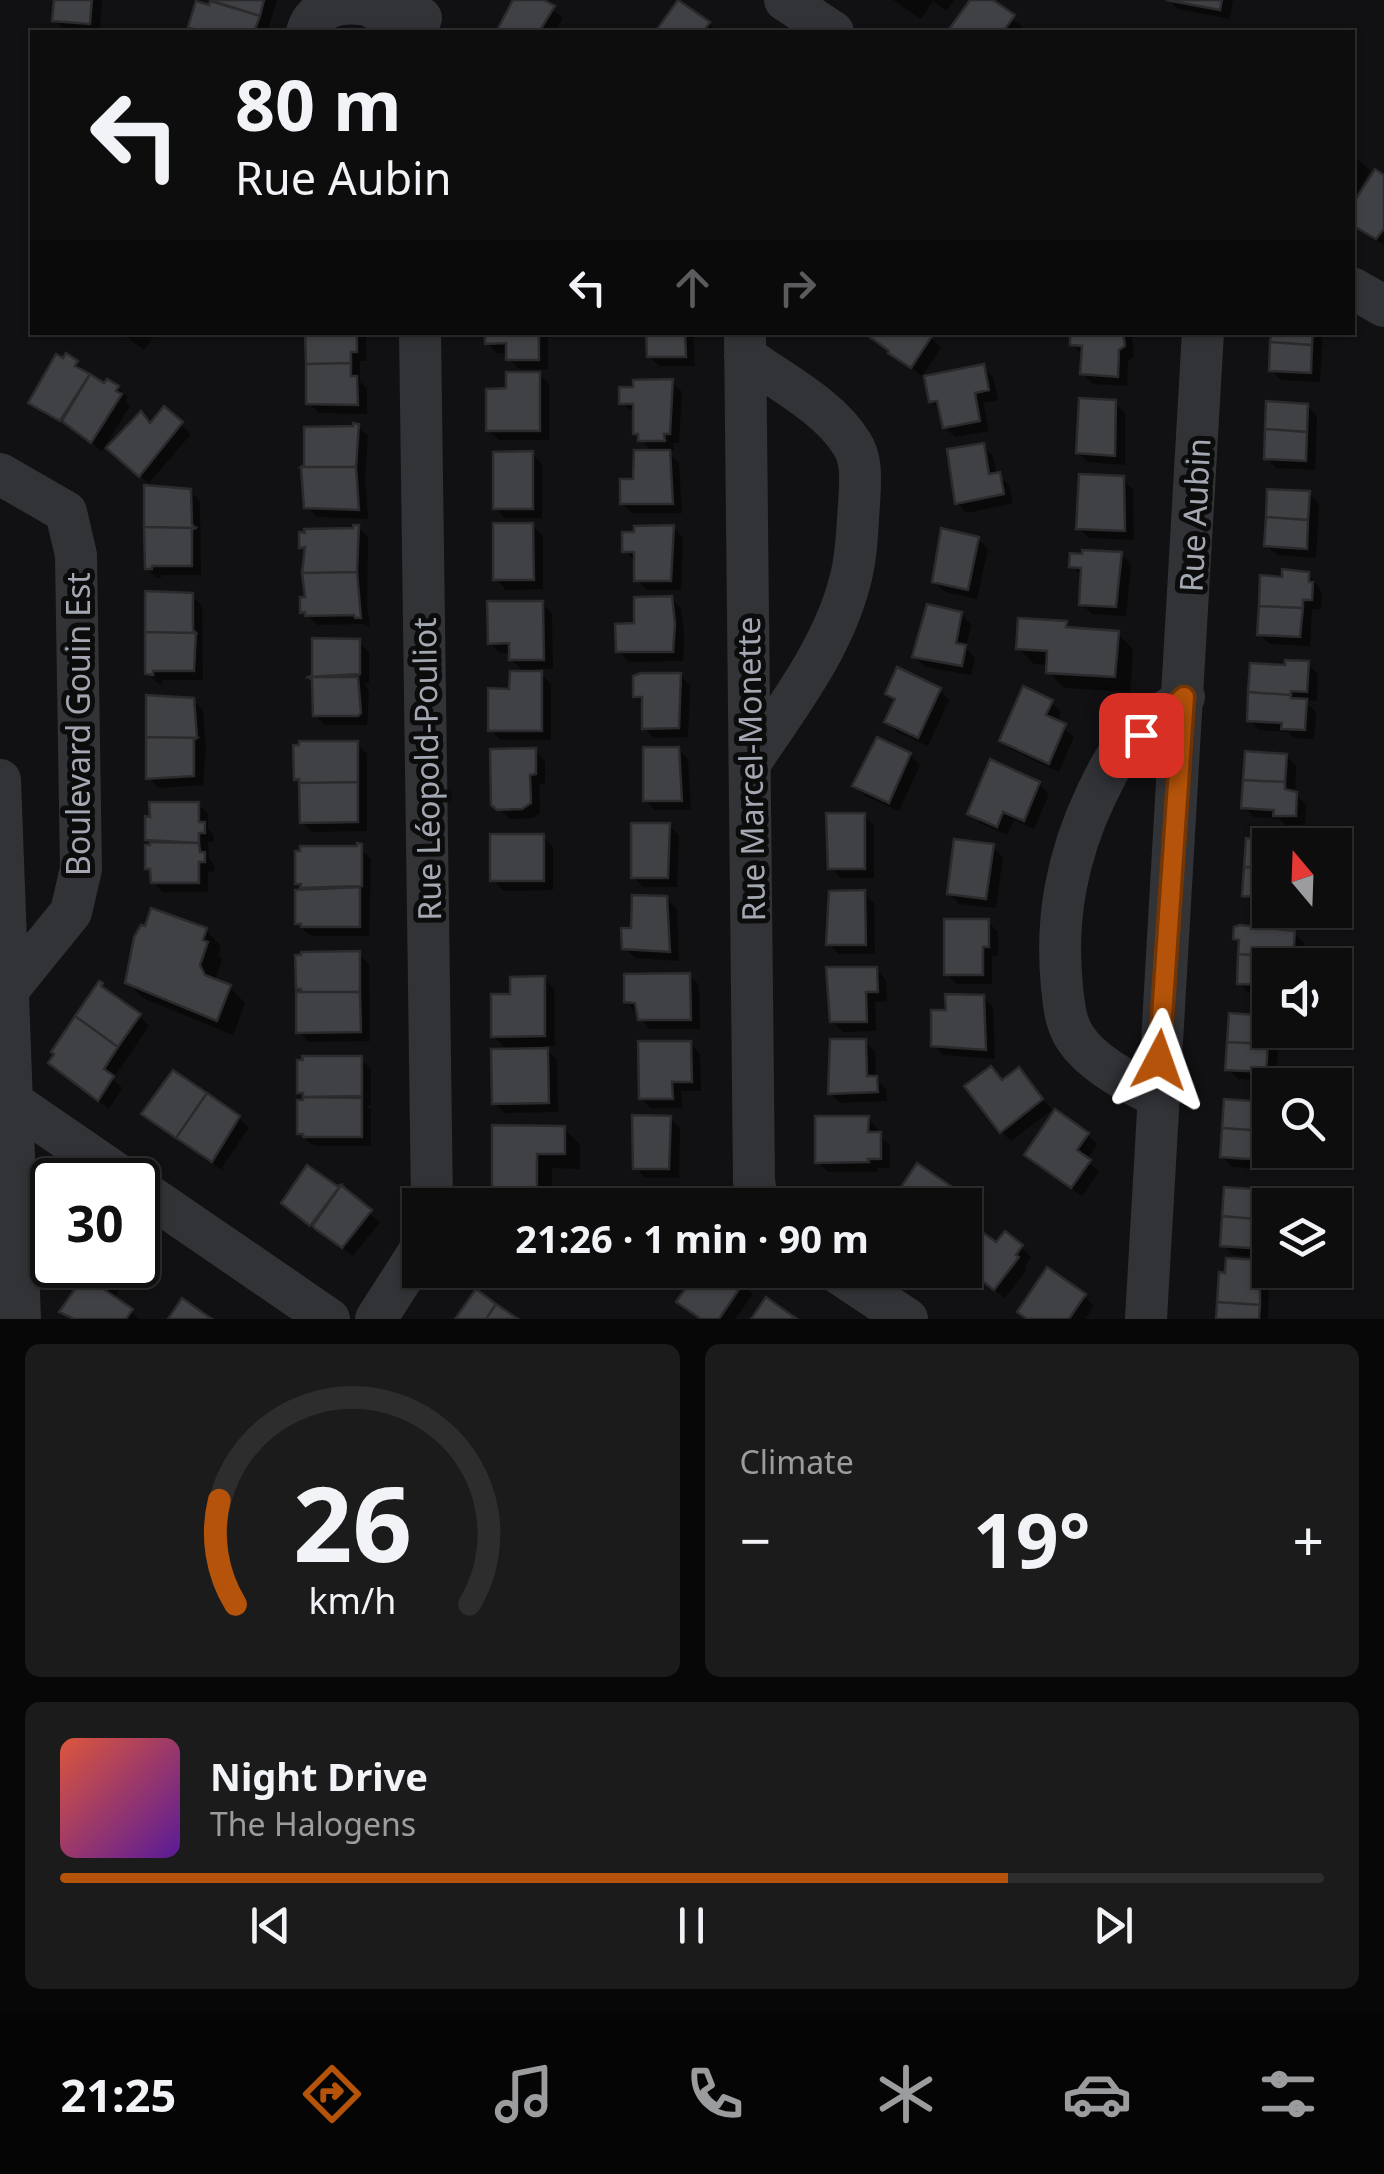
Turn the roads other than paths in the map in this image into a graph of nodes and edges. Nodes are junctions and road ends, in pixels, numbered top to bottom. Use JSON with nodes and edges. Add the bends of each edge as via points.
{"nodes":[{"id":1,"x":426,"y":17,"type":"edge"},
{"id":2,"x":308,"y":30,"type":"edge"},
{"id":3,"x":1355,"y":290,"type":"edge"},
{"id":4,"x":1384,"y":306,"type":"edge"},
{"id":5,"x":420,"y":335,"type":"edge"},
{"id":6,"x":1203,"y":335,"type":"edge"},
{"id":7,"x":745,"y":344,"type":"edge"},
{"id":8,"x":0,"y":474,"type":"edge"},
{"id":9,"x":1184,"y":697,"type":"junction"},
{"id":10,"x":750,"y":763,"type":"junction"},
{"id":11,"x":0,"y":780,"type":"edge"},
{"id":12,"x":7,"y":991,"type":"junction"},
{"id":13,"x":1156,"y":1097,"type":"junction"},
{"id":14,"x":10,"y":1101,"type":"junction"},
{"id":15,"x":94,"y":1158,"type":"edge"},
{"id":16,"x":432,"y":1188,"type":"edge"},
{"id":17,"x":755,"y":1188,"type":"edge"},
{"id":18,"x":160,"y":1203,"type":"edge"},
{"id":19,"x":402,"y":1278,"type":"edge"},
{"id":20,"x":860,"y":1288,"type":"edge"},
{"id":21,"x":20,"y":1319,"type":"edge"},
{"id":22,"x":329,"y":1319,"type":"edge"},
{"id":23,"x":376,"y":1319,"type":"edge"},
{"id":24,"x":906,"y":1319,"type":"edge"},
{"id":25,"x":1146,"y":1319,"type":"edge"}],
"edges":[{"from":1,"to":2,"type":"street","via":[[386,15],[352,2],[328,6]]},
{"from":3,"to":4,"type":"street"},
{"from":5,"to":16,"type":"street","name":"Rue Léopold-Pouliot"},
{"from":6,"to":9,"type":"street","name":"Rue Aubin"},
{"from":7,"to":10,"type":"street","name":"Rue Marcel-Monette"},
{"from":7,"to":10,"type":"street","via":[[845,434],[860,480],[854,561],[839,615]]},
{"from":8,"to":12,"type":"street","name":"Boulevard Gouin Est","via":[[66,512],[73,532],[81,868],[71,912]]},
{"from":9,"to":13,"type":"street","name":"Rue Aubin"},
{"from":9,"to":13,"type":"street","via":[[1119,754],[1074,848],[1061,910],[1060,968],[1076,1040],[1103,1066]]},
{"from":10,"to":17,"type":"street","name":"Rue Marcel-Monette"},
{"from":11,"to":12,"type":"street"},
{"from":12,"to":14,"type":"street"},
{"from":13,"to":25,"type":"street","name":"Rue Aubin"},
{"from":14,"to":15,"type":"street"},
{"from":14,"to":21,"type":"street"},
{"from":18,"to":22,"type":"street"},
{"from":19,"to":23,"type":"street"},
{"from":20,"to":24,"type":"street"}]}
